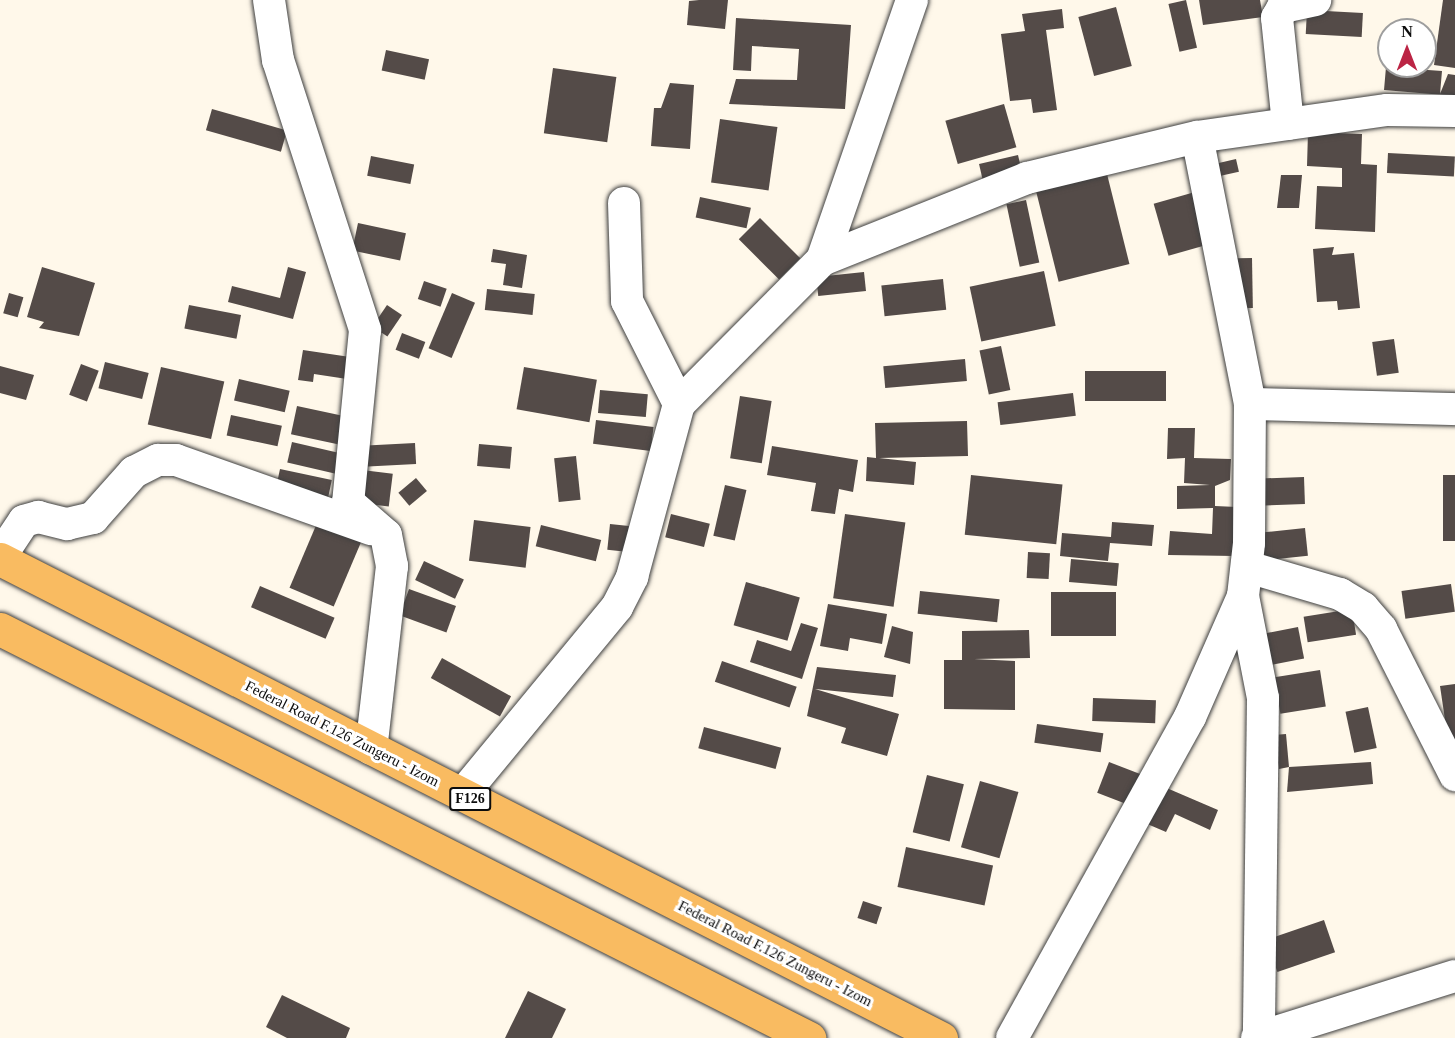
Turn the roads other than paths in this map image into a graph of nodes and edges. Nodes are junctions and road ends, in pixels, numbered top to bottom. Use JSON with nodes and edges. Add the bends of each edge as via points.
{"nodes":[{"id":1,"x":269,"y":0,"type":"edge"},
{"id":2,"x":912,"y":0,"type":"edge"},
{"id":3,"x":1315,"y":0,"type":"edge"},
{"id":4,"x":1455,"y":111,"type":"edge"},
{"id":5,"x":1288,"y":124,"type":"junction"},
{"id":6,"x":1197,"y":137,"type":"junction"},
{"id":7,"x":624,"y":203,"type":"dead end"},
{"id":8,"x":822,"y":260,"type":"junction"},
{"id":9,"x":679,"y":404,"type":"junction"},
{"id":10,"x":1250,"y":404,"type":"junction"},
{"id":11,"x":1455,"y":409,"type":"edge"},
{"id":12,"x":386,"y":535,"type":"junction"},
{"id":13,"x":0,"y":558,"type":"edge"},
{"id":14,"x":1245,"y":581,"type":"junction"},
{"id":15,"x":2,"y":634,"type":"edge"},
{"id":16,"x":371,"y":748,"type":"junction"},
{"id":17,"x":1455,"y":775,"type":"edge"},
{"id":18,"x":462,"y":795,"type":"junction"},
{"id":19,"x":1455,"y":976,"type":"edge"},
{"id":20,"x":809,"y":1038,"type":"edge"},
{"id":21,"x":941,"y":1038,"type":"edge"},
{"id":22,"x":1012,"y":1038,"type":"edge"},
{"id":23,"x":1258,"y":1038,"type":"edge"}],
"edges":[{"from":1,"to":12,"type":"street","via":[[278,60],[365,330],[348,502]]},
{"from":2,"to":8,"type":"street"},
{"from":3,"to":5,"type":"street","via":[[1283,7],[1277,18]]},
{"from":4,"to":5,"type":"street","via":[[1386,110]]},
{"from":5,"to":6,"type":"street"},
{"from":6,"to":8,"type":"street","via":[[1027,178]]},
{"from":6,"to":10,"type":"street"},
{"from":7,"to":9,"type":"street","via":[[627,301]]},
{"from":8,"to":9,"type":"street"},
{"from":9,"to":18,"type":"street","via":[[632,577],[617,607]]},
{"from":10,"to":11,"type":"street"},
{"from":10,"to":14,"type":"street"},
{"from":12,"to":13,"type":"street","via":[[176,460],[158,460],[134,472],[93,518],[67,524],[38,517],[24,521]]},
{"from":12,"to":16,"type":"street","via":[[392,566]]},
{"from":13,"to":16,"type":"main road","name":"Federal Road F.126 Zungeru - Izom","number":"F126"},
{"from":14,"to":17,"type":"street","via":[[1340,594],[1363,608],[1381,629]]},
{"from":14,"to":22,"type":"street","via":[[1190,717]]},
{"from":14,"to":23,"type":"street","via":[[1263,698]]},
{"from":15,"to":20,"type":"main road"},
{"from":16,"to":18,"type":"main road","name":"Federal Road F.126 Zungeru - Izom","number":"F126"},
{"from":18,"to":21,"type":"main road","name":"Federal Road F.126 Zungeru - Izom","number":"F126"},
{"from":19,"to":23,"type":"street"}]}
